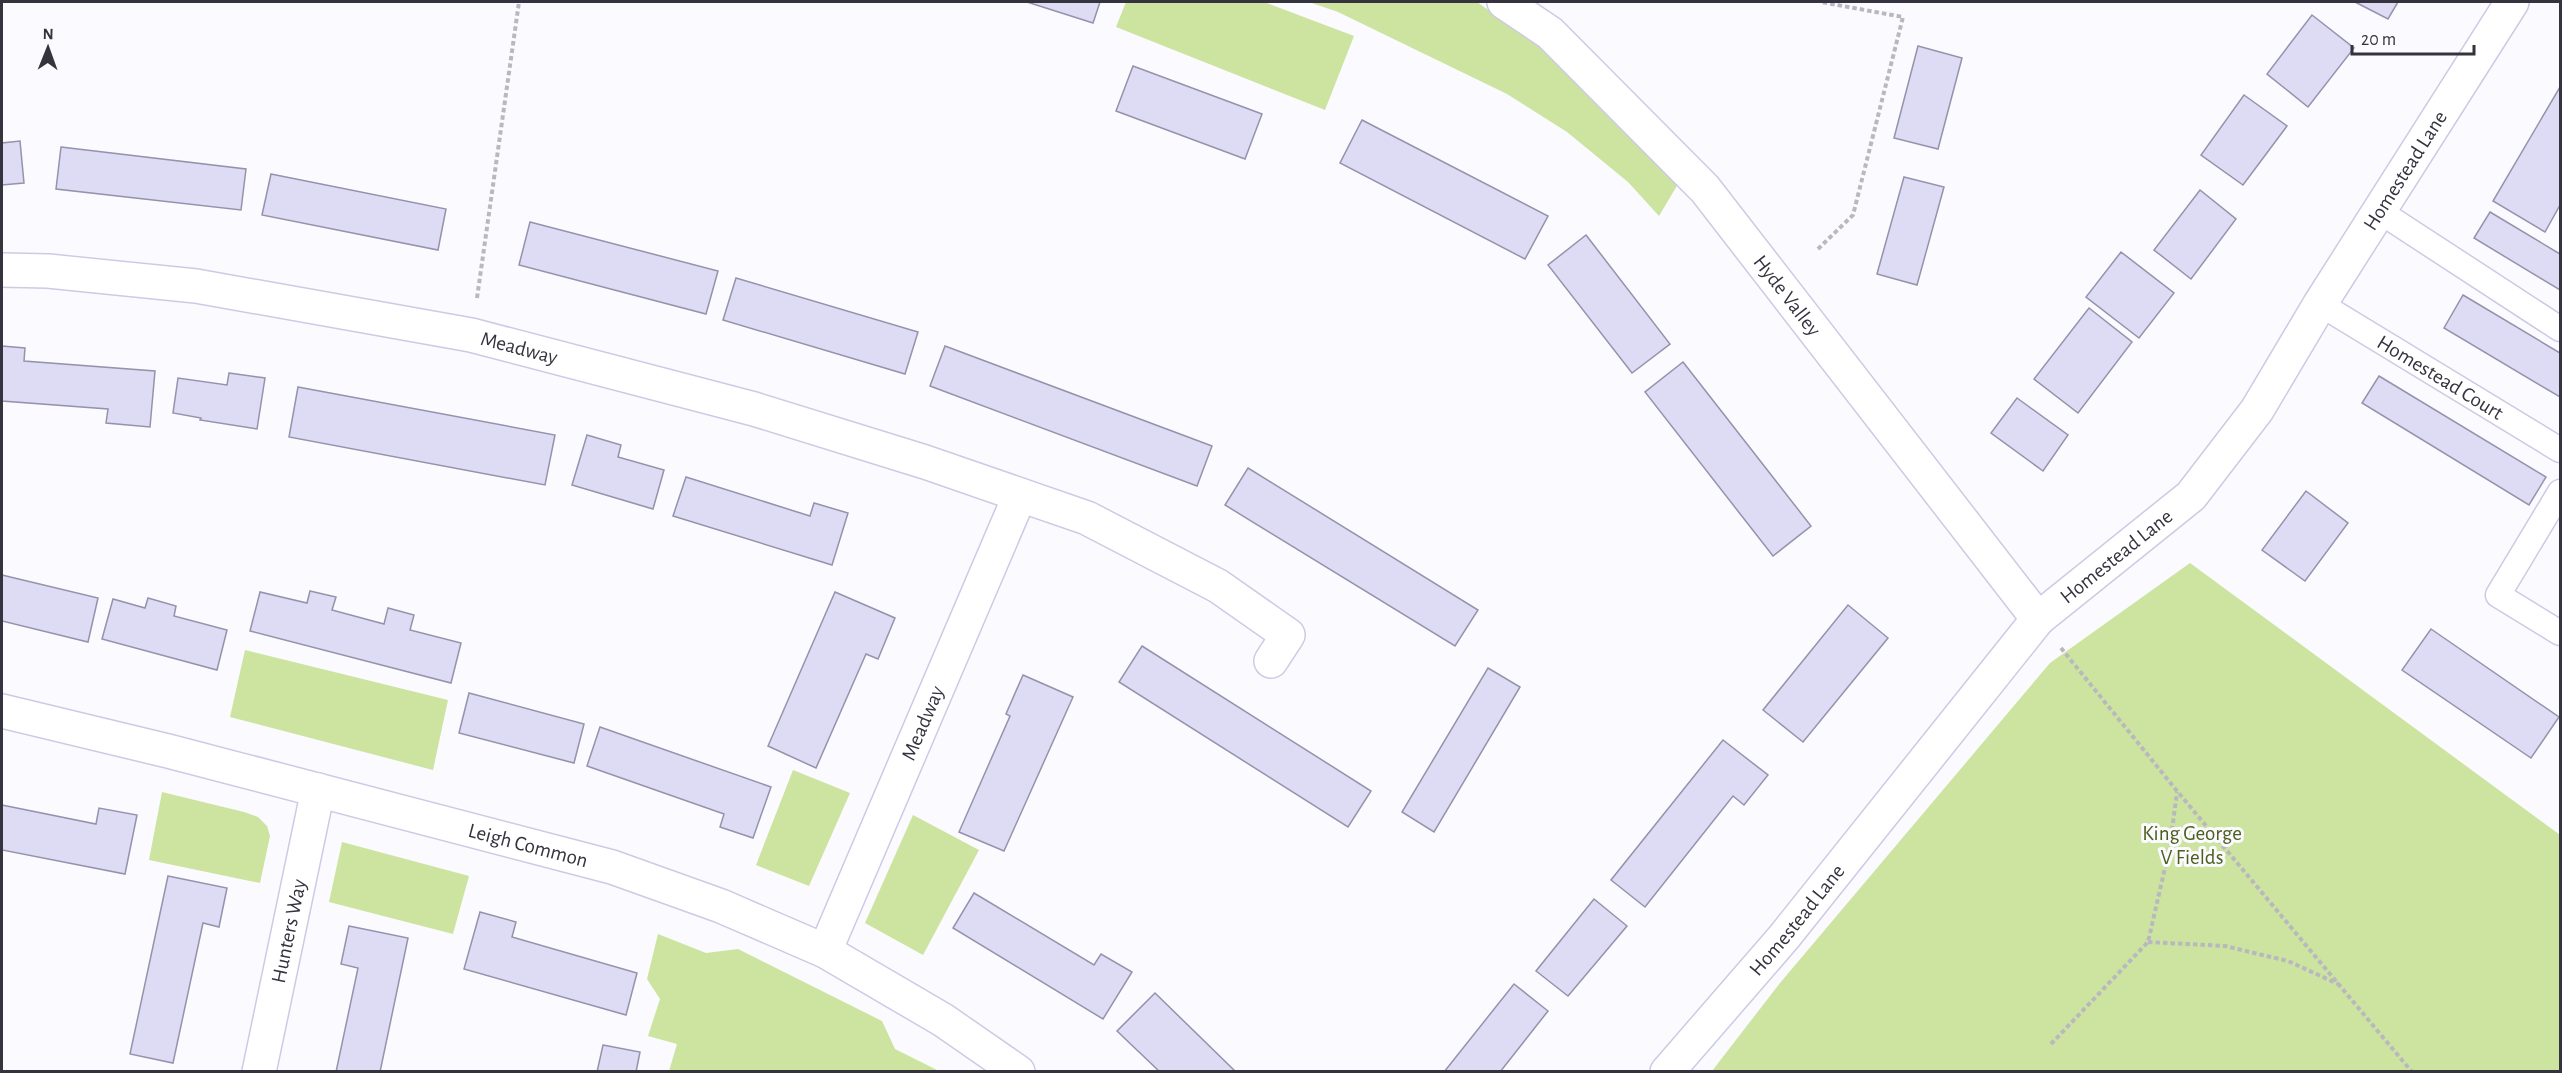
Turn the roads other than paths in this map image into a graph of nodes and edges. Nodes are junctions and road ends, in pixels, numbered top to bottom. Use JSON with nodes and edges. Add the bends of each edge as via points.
{"nodes":[{"id":1,"x":1504,"y":2,"type":"edge"},
{"id":2,"x":2512,"y":2,"type":"edge"},
{"id":3,"x":2379,"y":211,"type":"junction"},
{"id":4,"x":2,"y":270,"type":"edge"},
{"id":5,"x":2320,"y":304,"type":"junction"},
{"id":6,"x":2560,"y":329,"type":"edge"},
{"id":7,"x":2560,"y":450,"type":"edge"},
{"id":8,"x":2560,"y":492,"type":"edge"},
{"id":9,"x":1020,"y":495,"type":"junction"},
{"id":10,"x":2038,"y":619,"type":"junction"},
{"id":11,"x":2560,"y":633,"type":"edge"},
{"id":12,"x":1271,"y":661,"type":"dead end"},
{"id":13,"x":2,"y":711,"type":"edge"},
{"id":14,"x":318,"y":790,"type":"junction"},
{"id":15,"x":825,"y":951,"type":"junction"},
{"id":16,"x":259,"y":1071,"type":"edge"},
{"id":17,"x":1018,"y":1071,"type":"edge"},
{"id":18,"x":1667,"y":1071,"type":"edge"}],
"edges":[{"from":1,"to":10,"type":"street","name":"Hyde Valley","via":[[1550,33],[1705,189]]},
{"from":2,"to":3,"type":"street","name":"Homestead Lane"},
{"from":3,"to":5,"type":"street","name":"Homestead Lane"},
{"from":3,"to":6,"type":"lane"},
{"from":4,"to":9,"type":"street","name":"Meadway","via":[[196,286],[471,335],[754,409]]},
{"from":5,"to":7,"type":"lane","name":"Homestead Court"},
{"from":5,"to":10,"type":"street","name":"Homestead Lane","via":[[2257,410],[2190,496]]},
{"from":8,"to":11,"type":"lane","via":[[2498,595]]},
{"from":9,"to":12,"type":"street","name":"Meadway","via":[[1087,518],[1218,586],[1288,635]]},
{"from":9,"to":15,"type":"street","name":"Meadway"},
{"from":10,"to":18,"type":"street","name":"Homestead Lane","via":[[1784,937]]},
{"from":13,"to":14,"type":"street","name":"Leigh Common"},
{"from":14,"to":15,"type":"street","name":"Leigh Common","via":[[612,867],[721,906]]},
{"from":14,"to":16,"type":"street","name":"Hunters Way"},
{"from":15,"to":17,"type":"street","name":"Leigh Common","via":[[943,1020]]}]}
